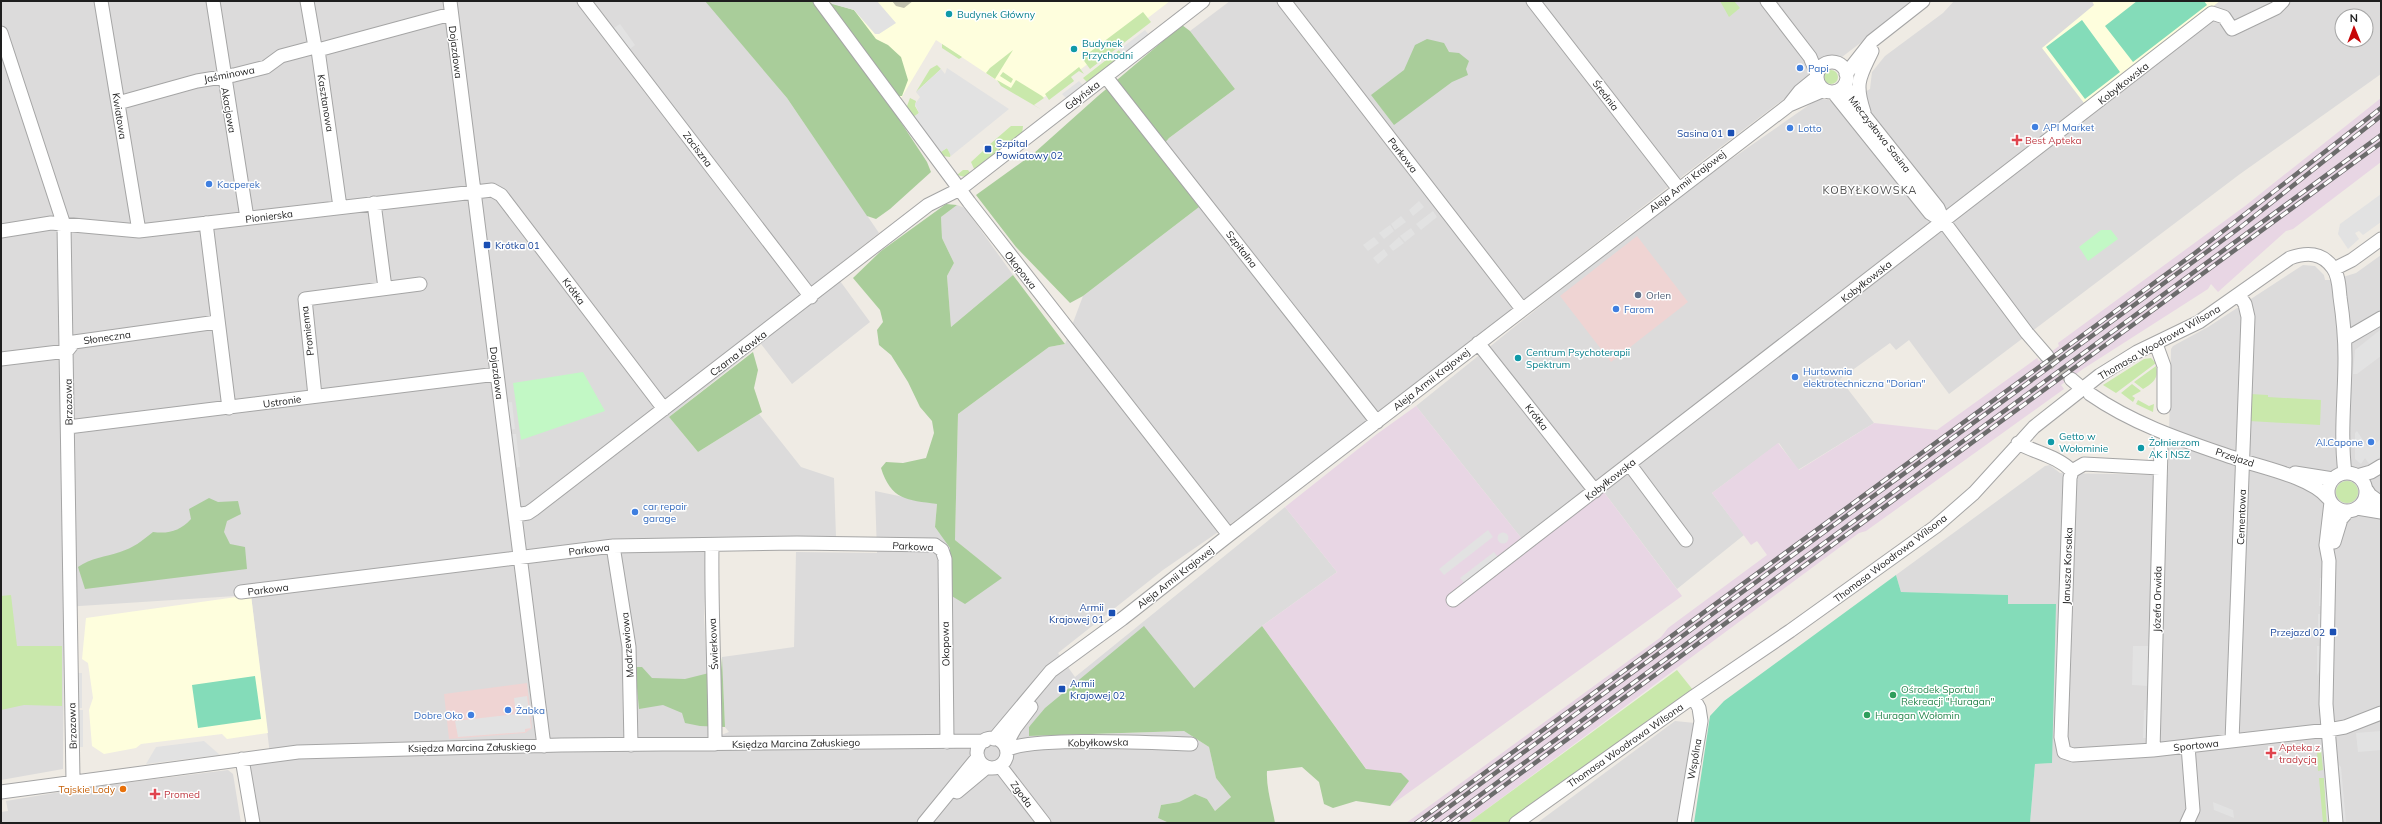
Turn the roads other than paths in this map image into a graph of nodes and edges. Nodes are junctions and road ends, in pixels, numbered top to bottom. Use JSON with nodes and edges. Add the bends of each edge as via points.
{"nodes":[{"id":1,"x":101,"y":1,"type":"edge"},
{"id":2,"x":212,"y":1,"type":"edge"},
{"id":3,"x":307,"y":1,"type":"edge"},
{"id":4,"x":584,"y":1,"type":"edge"},
{"id":5,"x":820,"y":1,"type":"edge"},
{"id":6,"x":1204,"y":1,"type":"edge"},
{"id":7,"x":1284,"y":1,"type":"edge"},
{"id":8,"x":1533,"y":1,"type":"edge"},
{"id":9,"x":1767,"y":1,"type":"edge"},
{"id":10,"x":1923,"y":1,"type":"edge"},
{"id":11,"x":2283,"y":1,"type":"edge"},
{"id":12,"x":453,"y":5,"type":"edge"},
{"id":13,"x":1,"y":33,"type":"edge"},
{"id":14,"x":1876,"y":38,"type":"junction"},
{"id":15,"x":316,"y":49,"type":"junction"},
{"id":16,"x":1823,"y":70,"type":"junction"},
{"id":17,"x":224,"y":76,"type":"junction"},
{"id":18,"x":1106,"y":77,"type":"junction"},
{"id":19,"x":1846,"y":79,"type":"junction"},
{"id":20,"x":1828,"y":91,"type":"junction"},
{"id":21,"x":118,"y":103,"type":"junction"},
{"id":22,"x":1789,"y":105,"type":"junction"},
{"id":23,"x":1865,"y":115,"type":"junction"},
{"id":24,"x":1678,"y":188,"type":"junction"},
{"id":25,"x":960,"y":189,"type":"junction"},
{"id":26,"x":474,"y":191,"type":"junction"},
{"id":27,"x":374,"y":203,"type":"junction"},
{"id":28,"x":340,"y":207,"type":"junction"},
{"id":29,"x":247,"y":218,"type":"junction"},
{"id":30,"x":1944,"y":222,"type":"junction"},
{"id":31,"x":206,"y":223,"type":"junction"},
{"id":32,"x":64,"y":225,"type":"junction"},
{"id":33,"x":1,"y":231,"type":"edge"},
{"id":34,"x":139,"y":231,"type":"junction"},
{"id":35,"x":2381,"y":239,"type":"edge"},
{"id":36,"x":2334,"y":269,"type":"junction"},
{"id":37,"x":420,"y":284,"type":"dead end"},
{"id":38,"x":385,"y":288,"type":"junction"},
{"id":39,"x":2238,"y":295,"type":"junction"},
{"id":40,"x":810,"y":298,"type":"junction"},
{"id":41,"x":1522,"y":309,"type":"junction"},
{"id":42,"x":2381,"y":318,"type":"edge"},
{"id":43,"x":217,"y":322,"type":"junction"},
{"id":44,"x":2345,"y":339,"type":"junction"},
{"id":45,"x":1478,"y":343,"type":"junction"},
{"id":46,"x":2156,"y":344,"type":"junction"},
{"id":47,"x":67,"y":351,"type":"junction"},
{"id":48,"x":2047,"y":356,"type":"tunnel mouth"},
{"id":49,"x":1,"y":359,"type":"edge"},
{"id":50,"x":497,"y":374,"type":"junction"},
{"id":51,"x":2090,"y":394,"type":"dead end"},
{"id":52,"x":315,"y":396,"type":"junction"},
{"id":53,"x":2164,"y":407,"type":"dead end"},
{"id":54,"x":229,"y":408,"type":"junction"},
{"id":55,"x":664,"y":409,"type":"junction"},
{"id":56,"x":1377,"y":422,"type":"junction"},
{"id":57,"x":68,"y":427,"type":"junction"},
{"id":58,"x":2018,"y":442,"type":"junction"},
{"id":59,"x":2161,"y":448,"type":"dead end"},
{"id":60,"x":2244,"y":461,"type":"junction"},
{"id":61,"x":1630,"y":464,"type":"junction"},
{"id":62,"x":2381,"y":466,"type":"edge"},
{"id":63,"x":2160,"y":468,"type":"junction"},
{"id":64,"x":2072,"y":471,"type":"junction"},
{"id":65,"x":2280,"y":471,"type":"junction"},
{"id":66,"x":2345,"y":476,"type":"junction"},
{"id":67,"x":2366,"y":489,"type":"junction"},
{"id":68,"x":1595,"y":491,"type":"junction"},
{"id":69,"x":2330,"y":500,"type":"junction"},
{"id":70,"x":2381,"y":503,"type":"edge"},
{"id":71,"x":2352,"y":509,"type":"junction"},
{"id":72,"x":2381,"y":512,"type":"edge"},
{"id":73,"x":515,"y":515,"type":"junction"},
{"id":74,"x":1228,"y":535,"type":"junction"},
{"id":75,"x":1686,"y":540,"type":"dead end"},
{"id":76,"x":712,"y":545,"type":"junction"},
{"id":77,"x":614,"y":546,"type":"junction"},
{"id":78,"x":940,"y":548,"type":"joint"},
{"id":79,"x":520,"y":558,"type":"junction"},
{"id":80,"x":2329,"y":561,"type":"junction"},
{"id":81,"x":241,"y":592,"type":"dead end"},
{"id":82,"x":1453,"y":600,"type":"dead end"},
{"id":83,"x":1074,"y":655,"type":"junction"},
{"id":84,"x":1693,"y":697,"type":"junction"},
{"id":85,"x":2381,"y":713,"type":"edge"},
{"id":86,"x":2328,"y":730,"type":"junction"},
{"id":87,"x":989,"y":740,"type":"junction"},
{"id":88,"x":947,"y":742,"type":"junction"},
{"id":89,"x":2232,"y":742,"type":"junction"},
{"id":90,"x":715,"y":744,"type":"junction"},
{"id":91,"x":1191,"y":744,"type":"dead end"},
{"id":92,"x":631,"y":745,"type":"junction"},
{"id":93,"x":544,"y":746,"type":"junction"},
{"id":94,"x":2188,"y":746,"type":"junction"},
{"id":95,"x":1006,"y":748,"type":"junction"},
{"id":96,"x":2153,"y":750,"type":"junction"},
{"id":97,"x":2064,"y":752,"type":"joint"},
{"id":98,"x":978,"y":755,"type":"junction"},
{"id":99,"x":242,"y":759,"type":"junction"},
{"id":100,"x":1000,"y":766,"type":"junction"},
{"id":101,"x":987,"y":767,"type":"junction"},
{"id":102,"x":73,"y":780,"type":"junction"},
{"id":103,"x":1,"y":792,"type":"edge"},
{"id":104,"x":937,"y":808,"type":"junction"},
{"id":105,"x":253,"y":823,"type":"edge"},
{"id":106,"x":924,"y":823,"type":"edge"},
{"id":107,"x":1044,"y":823,"type":"edge"},
{"id":108,"x":1516,"y":823,"type":"edge"},
{"id":109,"x":1684,"y":823,"type":"edge"},
{"id":110,"x":2187,"y":823,"type":"edge"},
{"id":111,"x":2336,"y":823,"type":"edge"}],
"edges":[{"from":1,"to":21,"type":"street","name":"Kwiatowa"},
{"from":2,"to":17,"type":"street","name":"Akacjowa"},
{"from":3,"to":15,"type":"street","name":"Kasztanowa"},
{"from":4,"to":40,"type":"street","name":"Zaciszna"},
{"from":5,"to":25,"type":"street","name":"Okopowa"},
{"from":6,"to":18,"type":"street","name":"Gdyńska"},
{"from":7,"to":41,"type":"street","name":"Parkowa"},
{"from":8,"to":24,"type":"street","name":"Średnia"},
{"from":9,"to":16,"type":"street"},
{"from":10,"to":14,"type":"street","name":"Aleja Armii Krajowej"},
{"from":11,"to":30,"type":"street","name":"Kobyłkowska","via":[[2276,8],[2232,29],[2224,17],[2212,14]]},
{"from":12,"to":15,"type":"street","name":"Jaśminowa"},
{"from":12,"to":26,"type":"street","name":"Dojazdowa"},
{"from":13,"to":32,"type":"street","name":"Brzozowa"},
{"from":14,"to":16,"type":"street","name":"Aleja Armii Krajowej"},
{"from":14,"to":19,"type":"street","name":"Aleja Armii Krajowej"},
{"from":14,"to":23,"type":"street","via":[[1860,76],[1859,90]]},
{"from":15,"to":17,"type":"street","name":"Jaśminowa","via":[[281,56],[266,67]]},
{"from":15,"to":28,"type":"street","name":"Kasztanowa"},
{"from":16,"to":19,"type":"street","via":[[1844,68]]},
{"from":16,"to":20,"type":"street","via":[[1818,84]]},
{"from":16,"to":22,"type":"street","name":"Aleja Armii Krajowej"},
{"from":17,"to":21,"type":"street","name":"Jaśminowa","via":[[197,80]]},
{"from":17,"to":29,"type":"street","name":"Akacjowa"},
{"from":18,"to":25,"type":"street","name":"Gdyńska"},
{"from":18,"to":56,"type":"street","name":"Szpitalna"},
{"from":19,"to":20,"type":"street","via":[[1841,89]]},
{"from":19,"to":23,"type":"street","name":"Mieczysława Sasina","via":[[1849,96]]},
{"from":20,"to":22,"type":"street","name":"Aleja Armii Krajowej"},
{"from":20,"to":30,"type":"street","name":"Mieczysława Sasina","via":[[1930,214]]},
{"from":21,"to":34,"type":"street","name":"Kwiatowa"},
{"from":22,"to":24,"type":"street","name":"Aleja Armii Krajowej"},
{"from":23,"to":30,"type":"street","name":"Mieczysława Sasina","via":[[1938,208]]},
{"from":24,"to":41,"type":"street","name":"Aleja Armii Krajowej"},
{"from":25,"to":40,"type":"street","name":"Czarna Kawka","via":[[928,206]]},
{"from":25,"to":74,"type":"street","name":"Okopowa"},
{"from":26,"to":27,"type":"street","name":"Pionierska"},
{"from":26,"to":50,"type":"street","name":"Dojazdowa"},
{"from":26,"to":55,"type":"street","name":"Krótka","via":[[492,190],[501,195]]},
{"from":27,"to":28,"type":"street","name":"Pionierska"},
{"from":27,"to":38,"type":"street"},
{"from":28,"to":29,"type":"street","name":"Pionierska"},
{"from":29,"to":31,"type":"street","name":"Pionierska"},
{"from":30,"to":48,"type":"street","name":"Mieczysława Sasina"},
{"from":30,"to":61,"type":"street","name":"Kobyłkowska"},
{"from":31,"to":34,"type":"street","name":"Pionierska"},
{"from":31,"to":43,"type":"street"},
{"from":32,"to":33,"type":"street","name":"Pionierska","via":[[42,224]]},
{"from":32,"to":34,"type":"street","name":"Pionierska"},
{"from":32,"to":47,"type":"street","name":"Brzozowa"},
{"from":35,"to":36,"type":"street","via":[[2352,260]]},
{"from":36,"to":39,"type":"street","name":"Thomasa Woodrowa Wilsona","via":[[2320,256],[2305,253],[2290,258]]},
{"from":36,"to":44,"type":"street","via":[[2338,278]]},
{"from":37,"to":38,"type":"street","name":"Promienna"},
{"from":38,"to":52,"type":"street","name":"Promienna","via":[[305,299]]},
{"from":39,"to":46,"type":"street","name":"Thomasa Woodrowa Wilsona","via":[[2199,322]]},
{"from":39,"to":60,"type":"street","name":"Cementowa","via":[[2245,304],[2248,317]]},
{"from":40,"to":55,"type":"street","name":"Czarna Kawka"},
{"from":41,"to":45,"type":"street","name":"Aleja Armii Krajowej"},
{"from":42,"to":44,"type":"street"},
{"from":43,"to":47,"type":"street","name":"Słoneczna","via":[[74,342]]},
{"from":43,"to":54,"type":"street"},
{"from":44,"to":66,"type":"street","via":[[2342,444]]},
{"from":45,"to":56,"type":"street","name":"Aleja Armii Krajowej"},
{"from":45,"to":68,"type":"street","name":"Krótka"},
{"from":46,"to":53,"type":"street","via":[[2164,366]]},
{"from":46,"to":58,"type":"street","name":"Thomasa Woodrowa Wilsona","via":[[2100,375],[2051,412]]},
{"from":47,"to":49,"type":"street","name":"Słoneczna"},
{"from":47,"to":57,"type":"street","name":"Brzozowa"},
{"from":50,"to":52,"type":"street","name":"Ustronie"},
{"from":50,"to":73,"type":"street","name":"Dojazdowa"},
{"from":51,"to":60,"type":"street","name":"Przejazd","via":[[2144,425]]},
{"from":52,"to":54,"type":"street","name":"Ustronie"},
{"from":54,"to":57,"type":"street","name":"Ustronie"},
{"from":55,"to":73,"type":"street","name":"Czarna Kawka","via":[[534,509],[528,513]]},
{"from":56,"to":74,"type":"street","name":"Aleja Armii Krajowej"},
{"from":57,"to":102,"type":"street","name":"Brzozowa"},
{"from":58,"to":64,"type":"street","via":[[2065,464]]},
{"from":58,"to":84,"type":"street","name":"Thomasa Woodrowa Wilsona","via":[[1979,488],[1935,527]]},
{"from":59,"to":63,"type":"street","name":"Józefa Orwida"},
{"from":60,"to":65,"type":"street","name":"Przejazd"},
{"from":60,"to":89,"type":"street","name":"Cementowa"},
{"from":61,"to":68,"type":"street","name":"Kobyłkowska"},
{"from":61,"to":75,"type":"street"},
{"from":62,"to":66,"type":"street","via":[[2371,472]]},
{"from":63,"to":64,"type":"street","via":[[2084,464]]},
{"from":63,"to":96,"type":"street","name":"Józefa Orwida"},
{"from":64,"to":97,"type":"street","name":"Janusza Korsaka","via":[[2061,737]]},
{"from":65,"to":66,"type":"street","name":"Przejazd"},
{"from":65,"to":69,"type":"street","name":"Przejazd","via":[[2321,490]]},
{"from":66,"to":67,"type":"street","via":[[2363,482]]},
{"from":66,"to":69,"type":"street","via":[[2328,488]]},
{"from":67,"to":70,"type":"street"},
{"from":67,"to":71,"type":"street","via":[[2363,501]]},
{"from":68,"to":82,"type":"street","name":"Kobyłkowska"},
{"from":69,"to":71,"type":"street","via":[[2338,509]]},
{"from":69,"to":80,"type":"street","via":[[2326,545]]},
{"from":71,"to":72,"type":"street"},
{"from":71,"to":80,"type":"street","via":[[2337,528]]},
{"from":73,"to":79,"type":"street","name":"Dojazdowa"},
{"from":74,"to":83,"type":"street","name":"Aleja Armii Krajowej"},
{"from":76,"to":77,"type":"street","name":"Parkowa"},
{"from":76,"to":78,"type":"street","name":"Parkowa","via":[[797,542],[930,545]]},
{"from":76,"to":90,"type":"street","name":"Świerkowa","via":[[711,618],[715,674]]},
{"from":77,"to":79,"type":"street","name":"Parkowa"},
{"from":77,"to":92,"type":"street","name":"Modrzewiowa","via":[[629,647]]},
{"from":78,"to":88,"type":"street","name":"Okopowa","via":[[945,559]]},
{"from":79,"to":81,"type":"street","name":"Parkowa"},
{"from":79,"to":93,"type":"street","name":"Dojazdowa"},
{"from":80,"to":86,"type":"street","via":[[2326,648]]},
{"from":83,"to":87,"type":"street","name":"Aleja Armii Krajowej","via":[[1051,671]]},
{"from":83,"to":95,"type":"street","name":"Aleja Armii Krajowej","via":[[1015,728]]},
{"from":84,"to":108,"type":"street","name":"Thomasa Woodrowa Wilsona"},
{"from":84,"to":109,"type":"street","name":"Wspólna","via":[[1699,708],[1701,721]]},
{"from":85,"to":86,"type":"street","name":"Sportowa","via":[[2345,727]]},
{"from":86,"to":89,"type":"street","name":"Sportowa"},
{"from":86,"to":111,"type":"street"},
{"from":87,"to":88,"type":"street","name":"Księdza Marcina Załuskiego"},
{"from":87,"to":95,"type":"street"},
{"from":87,"to":98,"type":"street"},
{"from":88,"to":90,"type":"street","name":"Księdza Marcina Załuskiego"},
{"from":88,"to":98,"type":"street","name":"Księdza Marcina Załuskiego","via":[[960,744]]},
{"from":89,"to":94,"type":"street","name":"Sportowa"},
{"from":90,"to":92,"type":"street","name":"Księdza Marcina Załuskiego"},
{"from":91,"to":95,"type":"street","name":"Kobyłkowska","via":[[1122,741],[1018,745]]},
{"from":92,"to":93,"type":"street","name":"Księdza Marcina Załuskiego"},
{"from":93,"to":99,"type":"street","name":"Księdza Marcina Załuskiego","via":[[298,752]]},
{"from":94,"to":96,"type":"street","name":"Sportowa"},
{"from":94,"to":110,"type":"street","via":[[2193,810]]},
{"from":95,"to":100,"type":"street","via":[[1006,759]]},
{"from":96,"to":97,"type":"street","name":"Sportowa","via":[[2073,755]]},
{"from":98,"to":101,"type":"street"},
{"from":98,"to":104,"type":"street"},
{"from":99,"to":102,"type":"street","name":"Księdza Marcina Załuskiego"},
{"from":99,"to":105,"type":"street"},
{"from":100,"to":101,"type":"street"},
{"from":100,"to":107,"type":"street","name":"Zgoda"},
{"from":101,"to":104,"type":"street"},
{"from":102,"to":103,"type":"street","name":"Księdza Marcina Załuskiego"},
{"from":104,"to":106,"type":"street"}]}
